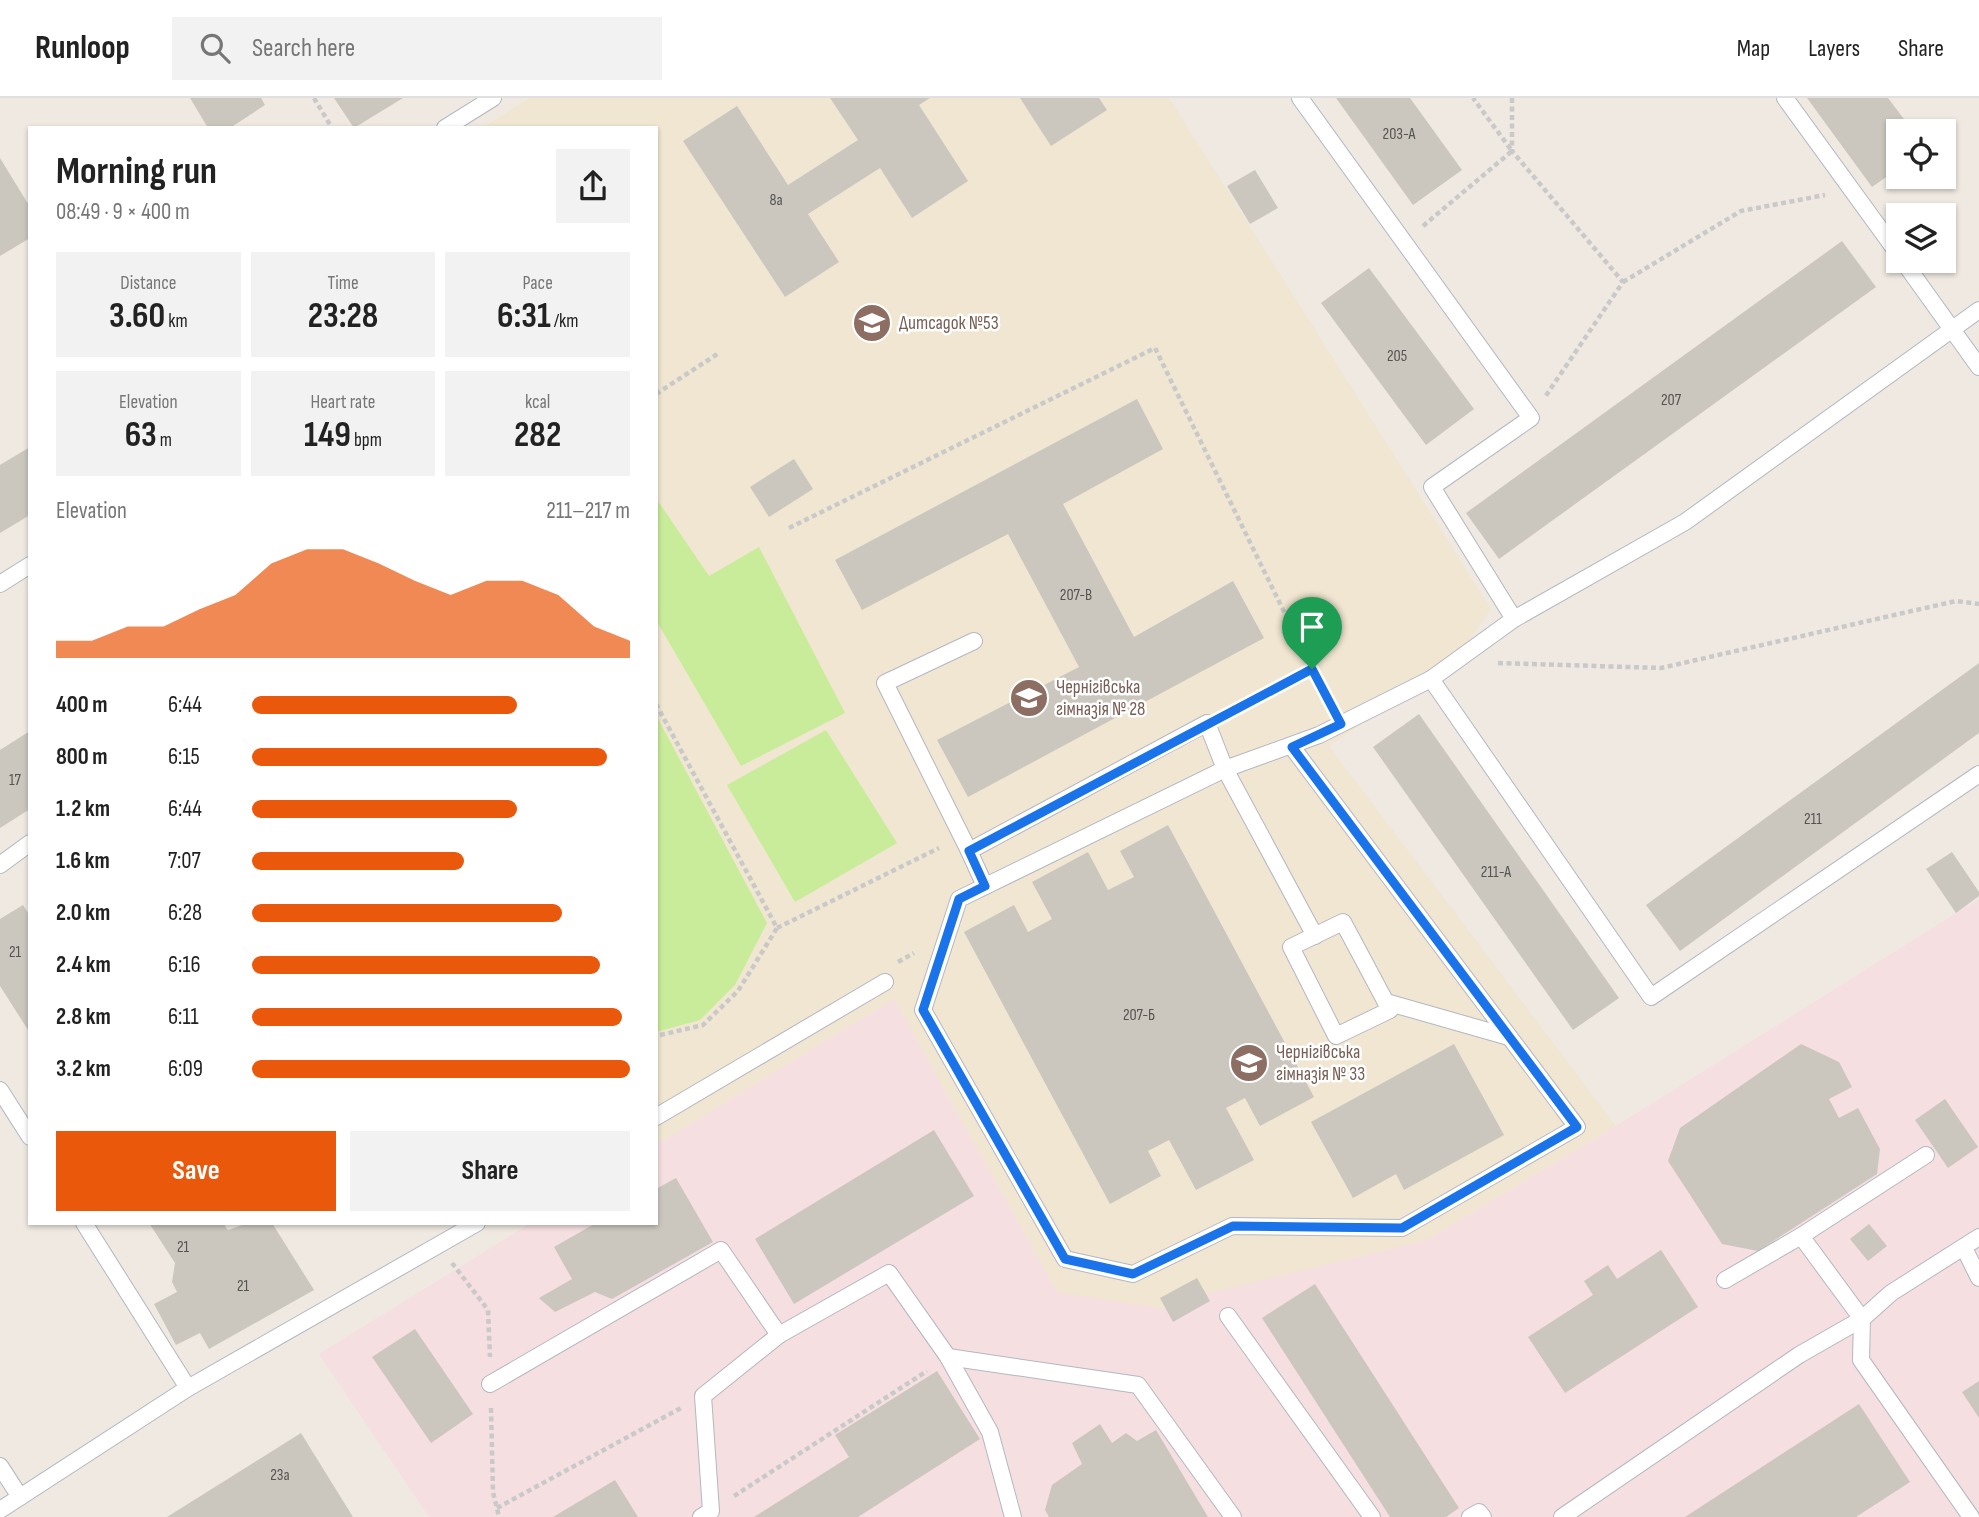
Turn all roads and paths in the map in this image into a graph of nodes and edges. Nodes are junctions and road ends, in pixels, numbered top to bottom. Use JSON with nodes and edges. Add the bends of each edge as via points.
{"nodes":[{"id":1,"x":314,"y":98,"type":"edge"},
{"id":2,"x":493,"y":98,"type":"edge"},
{"id":3,"x":1300,"y":98,"type":"edge"},
{"id":4,"x":1473,"y":98,"type":"edge"},
{"id":5,"x":1512,"y":98,"type":"edge"},
{"id":6,"x":1785,"y":98,"type":"edge"},
{"id":7,"x":331,"y":126,"type":"edge"},
{"id":8,"x":448,"y":126,"type":"edge"},
{"id":9,"x":1512,"y":151,"type":"junction"},
{"id":10,"x":1852,"y":190,"type":"junction"},
{"id":11,"x":1886,"y":236,"type":"edge"},
{"id":12,"x":1404,"y":242,"type":"junction"},
{"id":13,"x":1912,"y":273,"type":"edge"},
{"id":14,"x":1623,"y":282,"type":"junction"},
{"id":15,"x":1979,"y":310,"type":"edge"},
{"id":16,"x":1952,"y":328,"type":"junction"},
{"id":17,"x":719,"y":353,"type":"dead end"},
{"id":18,"x":1979,"y":367,"type":"edge"},
{"id":19,"x":658,"y":393,"type":"edge"},
{"id":20,"x":1531,"y":418,"type":"junction"},
{"id":21,"x":789,"y":528,"type":"dead end"},
{"id":22,"x":28,"y":566,"type":"edge"},
{"id":23,"x":0,"y":584,"type":"edge"},
{"id":24,"x":1979,"y":604,"type":"edge"},
{"id":25,"x":1514,"y":620,"type":"junction"},
{"id":26,"x":974,"y":641,"type":"dead end"},
{"id":27,"x":1455,"y":662,"type":"junction"},
{"id":28,"x":1312,"y":669,"type":"junction"},
{"id":29,"x":1431,"y":679,"type":"junction"},
{"id":30,"x":658,"y":708,"type":"edge"},
{"id":31,"x":1207,"y":723,"type":"junction"},
{"id":32,"x":1341,"y":724,"type":"junction"},
{"id":33,"x":1292,"y":747,"type":"junction"},
{"id":34,"x":1225,"y":769,"type":"junction"},
{"id":35,"x":1979,"y":774,"type":"edge"},
{"id":36,"x":28,"y":844,"type":"edge"},
{"id":37,"x":966,"y":844,"type":"junction"},
{"id":38,"x":0,"y":864,"type":"edge"},
{"id":39,"x":985,"y":886,"type":"junction"},
{"id":40,"x":777,"y":928,"type":"junction"},
{"id":41,"x":1315,"y":936,"type":"junction"},
{"id":42,"x":885,"y":982,"type":"dead end"},
{"id":43,"x":1386,"y":1002,"type":"junction"},
{"id":44,"x":658,"y":1036,"type":"edge"},
{"id":45,"x":1508,"y":1037,"type":"junction"},
{"id":46,"x":0,"y":1090,"type":"edge"},
{"id":47,"x":658,"y":1116,"type":"edge"},
{"id":48,"x":28,"y":1134,"type":"edge"},
{"id":49,"x":1926,"y":1154,"type":"dead end"},
{"id":50,"x":85,"y":1225,"type":"edge"},
{"id":51,"x":466,"y":1226,"type":"edge"},
{"id":52,"x":1801,"y":1236,"type":"junction"},
{"id":53,"x":1979,"y":1237,"type":"edge"},
{"id":54,"x":441,"y":1244,"type":"junction"},
{"id":55,"x":1964,"y":1248,"type":"junction"},
{"id":56,"x":1979,"y":1278,"type":"edge"},
{"id":57,"x":1725,"y":1280,"type":"dead end"},
{"id":58,"x":1228,"y":1316,"type":"dead end"},
{"id":59,"x":1862,"y":1319,"type":"junction"},
{"id":60,"x":779,"y":1335,"type":"junction"},
{"id":61,"x":948,"y":1357,"type":"junction"},
{"id":62,"x":490,"y":1384,"type":"junction"},
{"id":63,"x":188,"y":1388,"type":"junction"},
{"id":64,"x":703,"y":1396,"type":"junction"},
{"id":65,"x":0,"y":1466,"type":"edge"},
{"id":66,"x":20,"y":1497,"type":"junction"},
{"id":67,"x":497,"y":1508,"type":"junction"},
{"id":68,"x":0,"y":1510,"type":"edge"},
{"id":69,"x":706,"y":1514,"type":"edge"},
{"id":70,"x":499,"y":1517,"type":"edge"},
{"id":71,"x":1013,"y":1517,"type":"edge"},
{"id":72,"x":1233,"y":1517,"type":"edge"},
{"id":73,"x":1372,"y":1517,"type":"edge"},
{"id":74,"x":1470,"y":1517,"type":"edge"},
{"id":75,"x":1483,"y":1517,"type":"edge"},
{"id":76,"x":1562,"y":1517,"type":"edge"},
{"id":77,"x":1971,"y":1517,"type":"edge"}],
"edges":[{"from":1,"to":7,"type":"path"},
{"from":2,"to":8,"type":"lane"},
{"from":3,"to":12,"type":"lane"},
{"from":4,"to":9,"type":"path"},
{"from":5,"to":9,"type":"path"},
{"from":6,"to":10,"type":"lane"},
{"from":9,"to":12,"type":"path"},
{"from":9,"to":14,"type":"path"},
{"from":10,"to":11,"type":"lane"},
{"from":10,"to":14,"type":"path","via":[[1741,211]]},
{"from":12,"to":20,"type":"lane"},
{"from":13,"to":16,"type":"lane"},
{"from":14,"to":20,"type":"path"},
{"from":15,"to":16,"type":"lane"},
{"from":16,"to":18,"type":"lane"},
{"from":16,"to":25,"type":"lane","via":[[1685,522]]},
{"from":17,"to":19,"type":"path"},
{"from":20,"to":25,"type":"lane","via":[[1432,487]]},
{"from":21,"to":28,"type":"path","via":[[1155,348]]},
{"from":22,"to":23,"type":"lane"},
{"from":24,"to":27,"type":"path","via":[[1956,601],[1661,668]]},
{"from":25,"to":27,"type":"lane"},
{"from":26,"to":37,"type":"lane","via":[[885,683]]},
{"from":27,"to":29,"type":"lane"},
{"from":28,"to":31,"type":"path"},
{"from":28,"to":32,"type":"path"},
{"from":29,"to":32,"type":"lane"},
{"from":29,"to":35,"type":"lane","via":[[1651,997]]},
{"from":30,"to":40,"type":"path"},
{"from":31,"to":34,"type":"lane"},
{"from":31,"to":37,"type":"lane"},
{"from":32,"to":33,"type":"lane"},
{"from":33,"to":34,"type":"lane"},
{"from":33,"to":45,"type":"lane"},
{"from":34,"to":39,"type":"lane"},
{"from":34,"to":41,"type":"lane"},
{"from":36,"to":38,"type":"lane"},
{"from":37,"to":39,"type":"lane"},
{"from":37,"to":40,"type":"path"},
{"from":39,"to":45,"type":"lane","via":[[959,899],[923,1010],[1065,1259],[1133,1274],[1233,1226],[1402,1228],[1577,1127]]},
{"from":40,"to":44,"type":"path","via":[[738,990],[703,1026]]},
{"from":41,"to":43,"type":"lane","via":[[1343,922]]},
{"from":41,"to":43,"type":"lane","via":[[1291,947],[1336,1036],[1390,1010]]},
{"from":42,"to":47,"type":"lane"},
{"from":43,"to":45,"type":"lane"},
{"from":46,"to":48,"type":"lane"},
{"from":49,"to":52,"type":"lane"},
{"from":50,"to":63,"type":"lane"},
{"from":51,"to":54,"type":"lane"},
{"from":52,"to":57,"type":"lane"},
{"from":52,"to":59,"type":"lane"},
{"from":53,"to":55,"type":"lane"},
{"from":54,"to":62,"type":"path","via":[[488,1310]]},
{"from":54,"to":63,"type":"lane"},
{"from":55,"to":56,"type":"lane"},
{"from":55,"to":59,"type":"lane","via":[[1891,1293]]},
{"from":58,"to":73,"type":"lane"},
{"from":59,"to":76,"type":"lane","via":[[1799,1355]]},
{"from":59,"to":77,"type":"lane","via":[[1861,1360]]},
{"from":60,"to":61,"type":"lane","via":[[889,1273]]},
{"from":60,"to":62,"type":"lane","via":[[721,1250]]},
{"from":60,"to":64,"type":"lane"},
{"from":61,"to":69,"type":"path"},
{"from":61,"to":71,"type":"lane","via":[[990,1432]]},
{"from":61,"to":72,"type":"lane","via":[[1138,1385]]},
{"from":62,"to":67,"type":"path"},
{"from":63,"to":66,"type":"lane"},
{"from":64,"to":67,"type":"path"},
{"from":64,"to":69,"type":"lane"},
{"from":65,"to":66,"type":"lane"},
{"from":66,"to":68,"type":"lane"},
{"from":67,"to":70,"type":"path"},
{"from":74,"to":75,"type":"lane","via":[[1479,1512]]}]}
